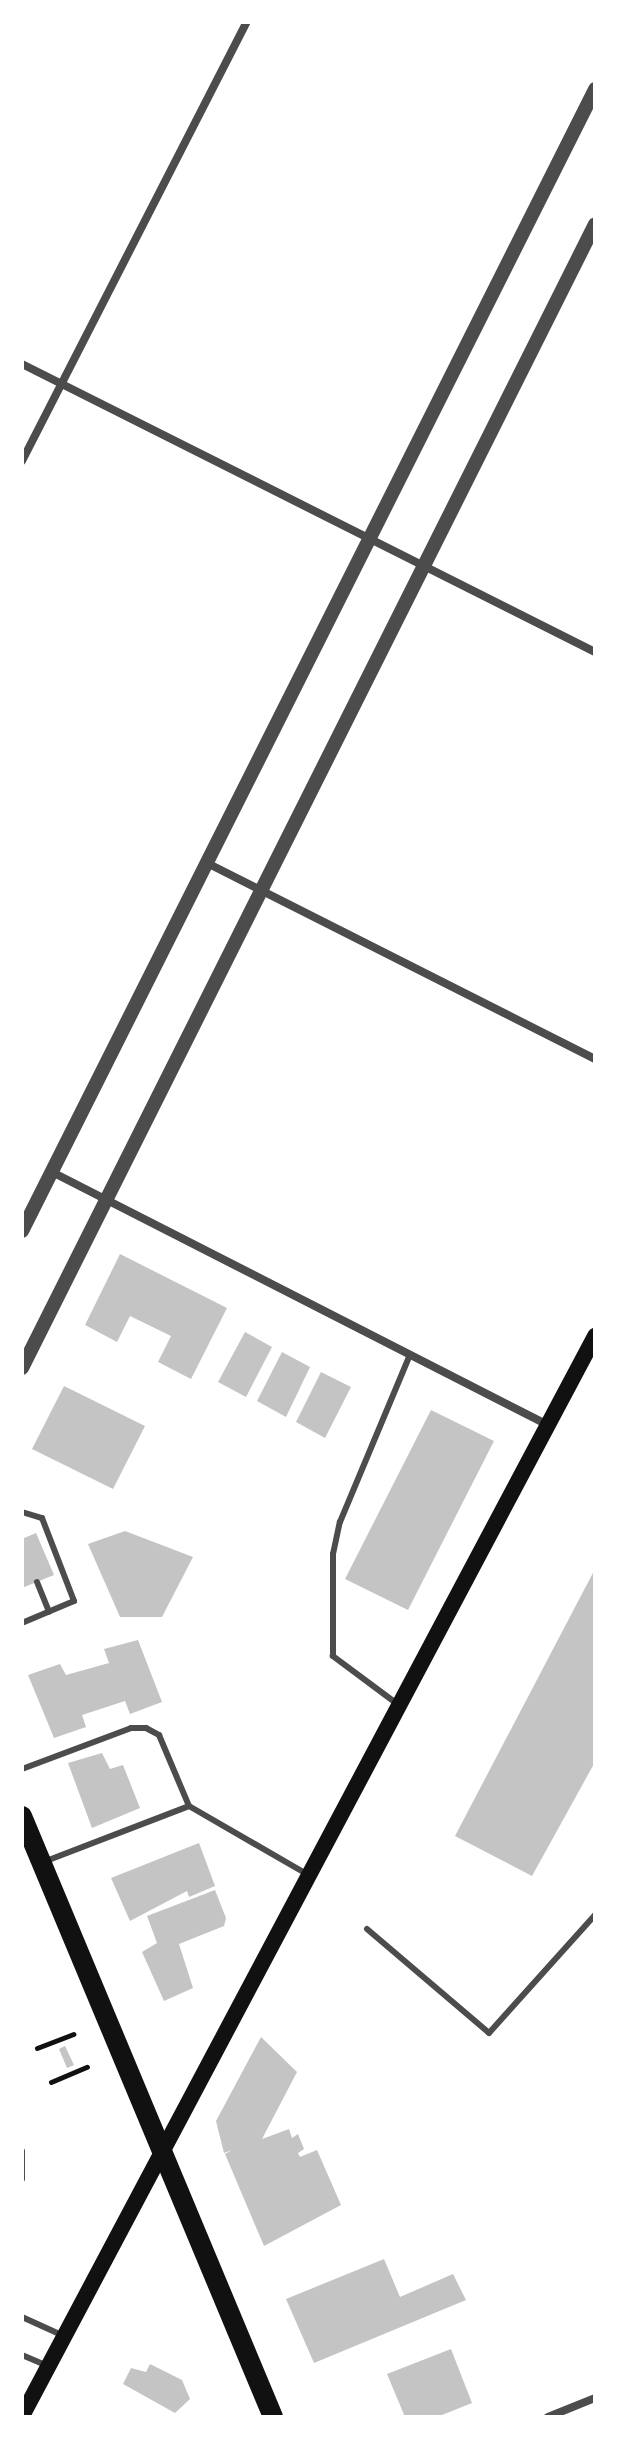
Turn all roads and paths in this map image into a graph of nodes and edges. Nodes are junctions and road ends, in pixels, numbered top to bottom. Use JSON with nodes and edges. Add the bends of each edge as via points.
{"nodes":[{"id":1,"x":247,"y":22,"type":"edge"},
{"id":2,"x":595,"y":89,"type":"edge"},
{"id":3,"x":595,"y":224,"type":"edge"},
{"id":4,"x":22,"y":364,"type":"edge"},
{"id":5,"x":61,"y":384,"type":"junction"},
{"id":6,"x":22,"y":461,"type":"edge"},
{"id":7,"x":369,"y":541,"type":"junction"},
{"id":8,"x":423,"y":567,"type":"junction"},
{"id":9,"x":595,"y":652,"type":"edge"},
{"id":10,"x":207,"y":863,"type":"junction"},
{"id":11,"x":261,"y":890,"type":"junction"},
{"id":12,"x":595,"y":1059,"type":"edge"},
{"id":13,"x":52,"y":1172,"type":"junction"},
{"id":14,"x":106,"y":1199,"type":"junction"},
{"id":15,"x":22,"y":1231,"type":"edge"},
{"id":16,"x":595,"y":1336,"type":"edge"},
{"id":17,"x":410,"y":1355,"type":"junction"},
{"id":18,"x":22,"y":1368,"type":"edge"},
{"id":19,"x":544,"y":1423,"type":"junction"},
{"id":20,"x":22,"y":1512,"type":"edge"},
{"id":21,"x":37,"y":1582,"type":"dead end"},
{"id":22,"x":49,"y":1612,"type":"junction"},
{"id":23,"x":23,"y":1620,"type":"edge"},
{"id":24,"x":396,"y":1703,"type":"junction"},
{"id":25,"x":22,"y":1769,"type":"edge"},
{"id":26,"x":189,"y":1806,"type":"junction"},
{"id":27,"x":22,"y":1816,"type":"edge"},
{"id":28,"x":41,"y":1863,"type":"junction"},
{"id":29,"x":307,"y":1874,"type":"junction"},
{"id":30,"x":595,"y":1915,"type":"edge"},
{"id":31,"x":367,"y":1929,"type":"dead end"},
{"id":32,"x":73,"y":2034,"type":"dead end"},
{"id":33,"x":37,"y":2048,"type":"dead end"},
{"id":34,"x":87,"y":2067,"type":"dead end"},
{"id":35,"x":51,"y":2082,"type":"dead end"},
{"id":36,"x":22,"y":2151,"type":"edge"},
{"id":37,"x":160,"y":2152,"type":"junction"},
{"id":38,"x":22,"y":2179,"type":"edge"},
{"id":39,"x":22,"y":2317,"type":"edge"},
{"id":40,"x":64,"y":2336,"type":"junction"},
{"id":41,"x":22,"y":2355,"type":"edge"},
{"id":42,"x":48,"y":2366,"type":"junction"},
{"id":43,"x":28,"y":2390,"type":"edge"},
{"id":44,"x":595,"y":2398,"type":"edge"},
{"id":45,"x":22,"y":2416,"type":"edge"},
{"id":46,"x":273,"y":2417,"type":"edge"},
{"id":47,"x":548,"y":2417,"type":"edge"}],
"edges":[{"from":1,"to":5,"type":"street"},
{"from":2,"to":7,"type":"street"},
{"from":3,"to":8,"type":"street"},
{"from":4,"to":5,"type":"street"},
{"from":5,"to":6,"type":"street"},
{"from":5,"to":7,"type":"street"},
{"from":7,"to":8,"type":"street"},
{"from":7,"to":10,"type":"street"},
{"from":8,"to":9,"type":"street"},
{"from":8,"to":11,"type":"street"},
{"from":10,"to":11,"type":"street"},
{"from":10,"to":13,"type":"street"},
{"from":11,"to":12,"type":"street"},
{"from":11,"to":14,"type":"street"},
{"from":13,"to":14,"type":"street"},
{"from":13,"to":15,"type":"street"},
{"from":14,"to":17,"type":"street"},
{"from":14,"to":18,"type":"street"},
{"from":16,"to":19,"type":"main road"},
{"from":17,"to":19,"type":"street"},
{"from":17,"to":24,"type":"lane","via":[[340,1522],[333,1554],[333,1656]]},
{"from":19,"to":24,"type":"main road"},
{"from":20,"to":22,"type":"lane","via":[[42,1518],[74,1601]]},
{"from":21,"to":22,"type":"lane"},
{"from":22,"to":23,"type":"lane"},
{"from":24,"to":29,"type":"main road"},
{"from":25,"to":26,"type":"lane","via":[[131,1728],[146,1728],[159,1735]]},
{"from":26,"to":28,"type":"lane"},
{"from":26,"to":29,"type":"lane"},
{"from":27,"to":28,"type":"main road"},
{"from":28,"to":37,"type":"main road"},
{"from":29,"to":37,"type":"main road"},
{"from":30,"to":31,"type":"lane","via":[[489,2033]]},
{"from":32,"to":33,"type":"path"},
{"from":34,"to":35,"type":"path"},
{"from":36,"to":38,"type":"lane"},
{"from":37,"to":40,"type":"main road"},
{"from":37,"to":46,"type":"main road"},
{"from":39,"to":40,"type":"lane"},
{"from":40,"to":42,"type":"main road"},
{"from":41,"to":42,"type":"lane"},
{"from":42,"to":43,"type":"main road"},
{"from":43,"to":45,"type":"main road"},
{"from":44,"to":47,"type":"street"}]}
